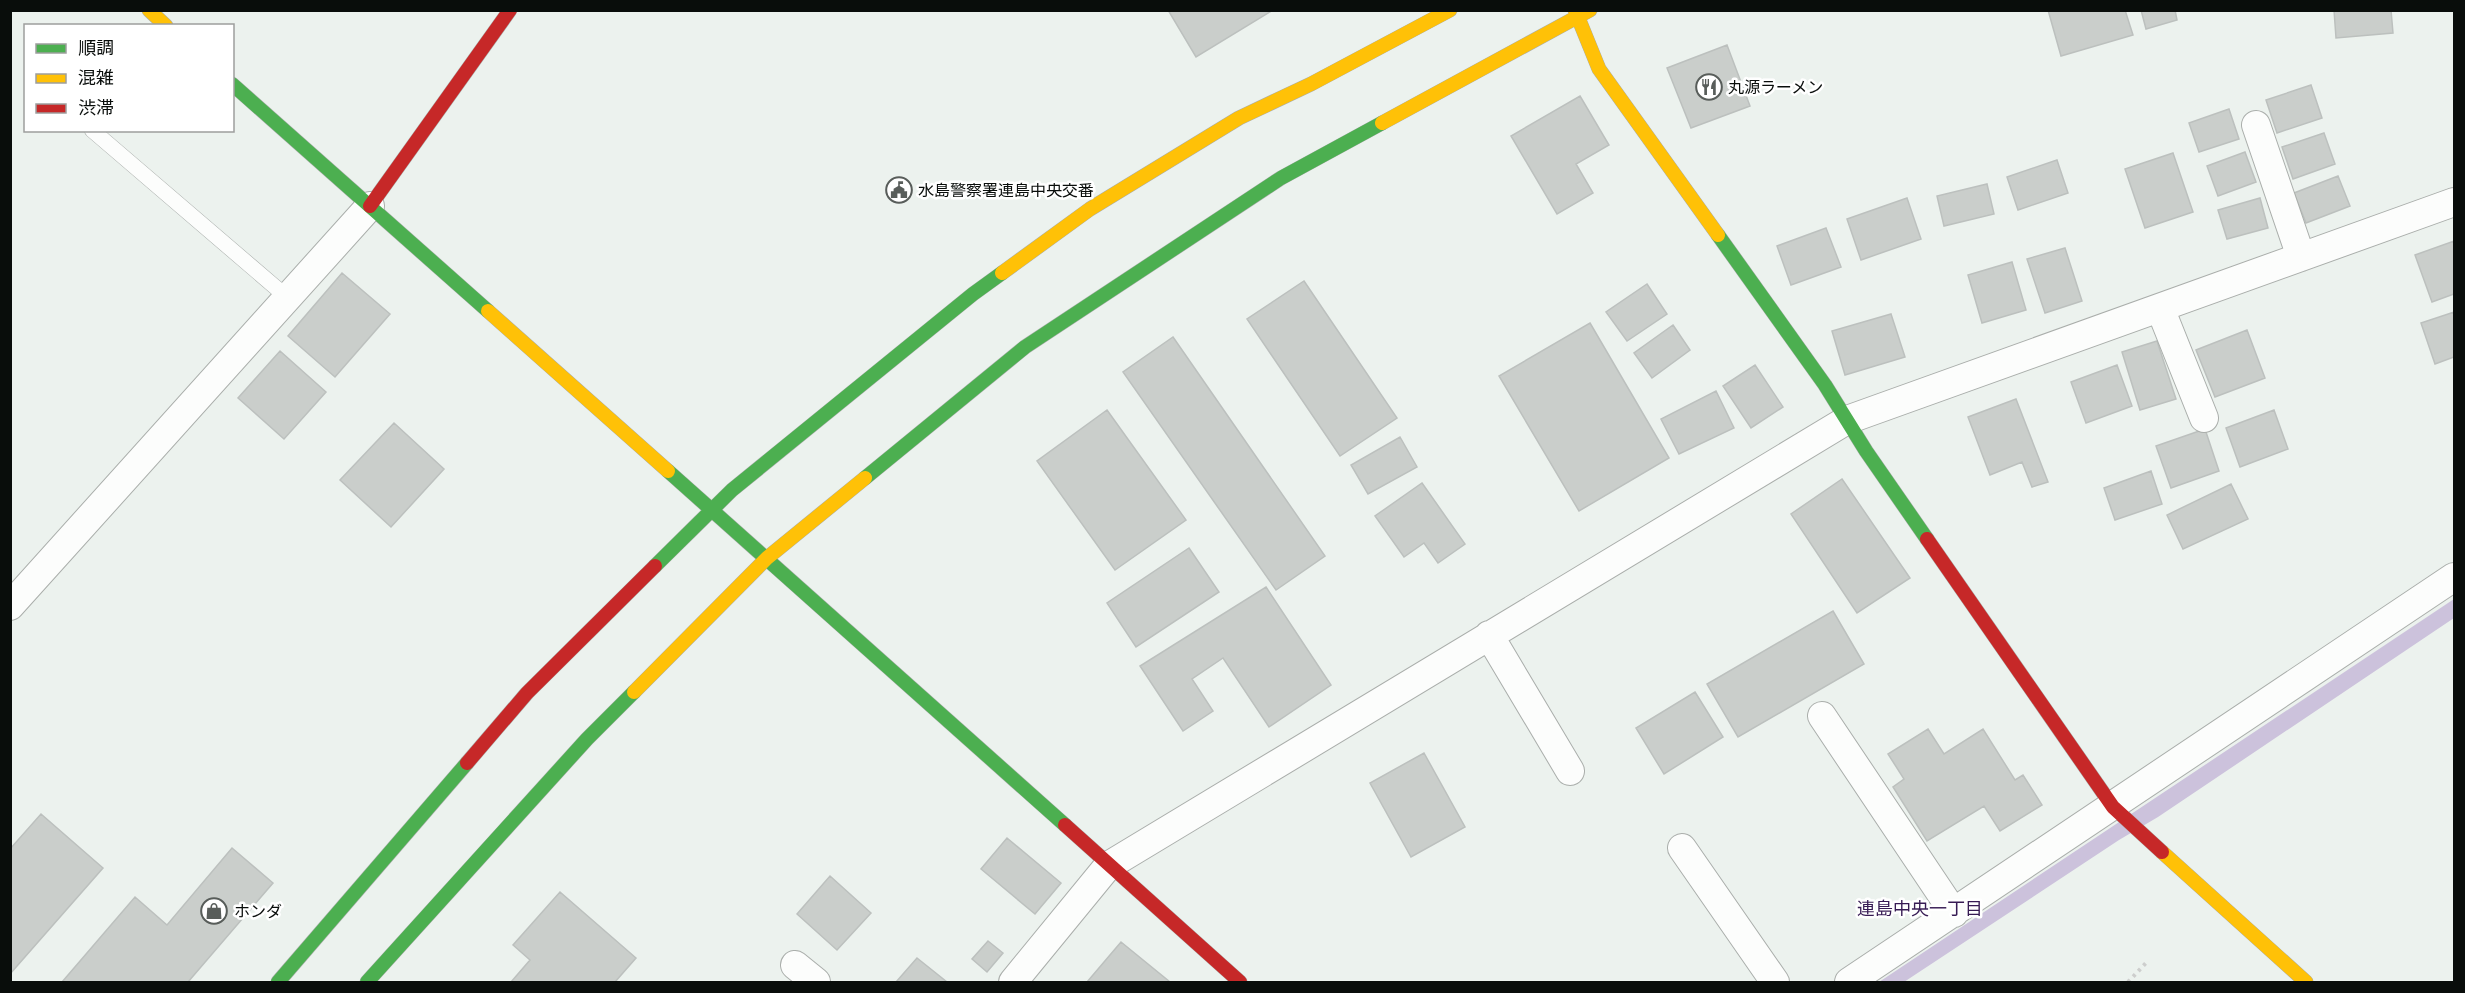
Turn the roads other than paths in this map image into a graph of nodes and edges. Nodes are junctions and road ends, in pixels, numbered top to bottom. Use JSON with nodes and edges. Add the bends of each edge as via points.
{"nodes":[{"id":1,"x":149,"y":10,"type":"edge"},
{"id":2,"x":510,"y":10,"type":"edge"},
{"id":3,"x":1450,"y":10,"type":"edge"},
{"id":4,"x":1581,"y":13,"type":"edge"},
{"id":5,"x":164,"y":24,"type":"edge"},
{"id":6,"x":234,"y":86,"type":"edge"},
{"id":7,"x":2256,"y":125,"type":"dead end"},
{"id":8,"x":94,"y":132,"type":"edge"},
{"id":9,"x":2454,"y":202,"type":"edge"},
{"id":10,"x":370,"y":206,"type":"junction"},
{"id":11,"x":2301,"y":257,"type":"junction"},
{"id":12,"x":288,"y":298,"type":"junction"},
{"id":13,"x":2160,"y":308,"type":"junction"},
{"id":14,"x":2204,"y":418,"type":"dead end"},
{"id":15,"x":1847,"y":420,"type":"junction"},
{"id":16,"x":713,"y":510,"type":"junction"},
{"id":17,"x":767,"y":558,"type":"junction"},
{"id":18,"x":2454,"y":577,"type":"edge"},
{"id":19,"x":10,"y":606,"type":"edge"},
{"id":20,"x":1490,"y":635,"type":"junction"},
{"id":21,"x":1822,"y":716,"type":"dead end"},
{"id":22,"x":1570,"y":771,"type":"dead end"},
{"id":23,"x":2114,"y":808,"type":"junction"},
{"id":24,"x":1682,"y":848,"type":"dead end"},
{"id":25,"x":1108,"y":866,"type":"junction"},
{"id":26,"x":1954,"y":913,"type":"junction"},
{"id":27,"x":278,"y":982,"type":"edge"},
{"id":28,"x":367,"y":982,"type":"edge"},
{"id":29,"x":1012,"y":982,"type":"edge"},
{"id":30,"x":1240,"y":982,"type":"edge"},
{"id":31,"x":1775,"y":982,"type":"edge"},
{"id":32,"x":1849,"y":982,"type":"edge"},
{"id":33,"x":2306,"y":982,"type":"edge"}],
"edges":[{"from":1,"to":5,"type":"street"},
{"from":2,"to":10,"type":"street"},
{"from":3,"to":16,"type":"street","via":[[1239,118],[1090,209],[973,294],[732,490]]},
{"from":4,"to":15,"type":"street","via":[[1599,69]]},
{"from":4,"to":17,"type":"street","via":[[1281,178],[1025,347]]},
{"from":6,"to":10,"type":"street"},
{"from":7,"to":11,"type":"street"},
{"from":8,"to":12,"type":"lane"},
{"from":9,"to":11,"type":"street"},
{"from":10,"to":12,"type":"street"},
{"from":10,"to":16,"type":"street"},
{"from":11,"to":13,"type":"street"},
{"from":12,"to":19,"type":"street"},
{"from":13,"to":14,"type":"street"},
{"from":13,"to":15,"type":"street"},
{"from":15,"to":20,"type":"street"},
{"from":15,"to":23,"type":"street"},
{"from":16,"to":17,"type":"street"},
{"from":16,"to":27,"type":"street","via":[[527,693]]},
{"from":17,"to":25,"type":"street"},
{"from":17,"to":28,"type":"street","via":[[587,740]]},
{"from":18,"to":23,"type":"street"},
{"from":20,"to":22,"type":"street"},
{"from":20,"to":25,"type":"street"},
{"from":21,"to":26,"type":"street"},
{"from":23,"to":26,"type":"street"},
{"from":23,"to":33,"type":"street"},
{"from":24,"to":31,"type":"street"},
{"from":25,"to":29,"type":"street"},
{"from":25,"to":30,"type":"street"},
{"from":26,"to":32,"type":"street"}]}
